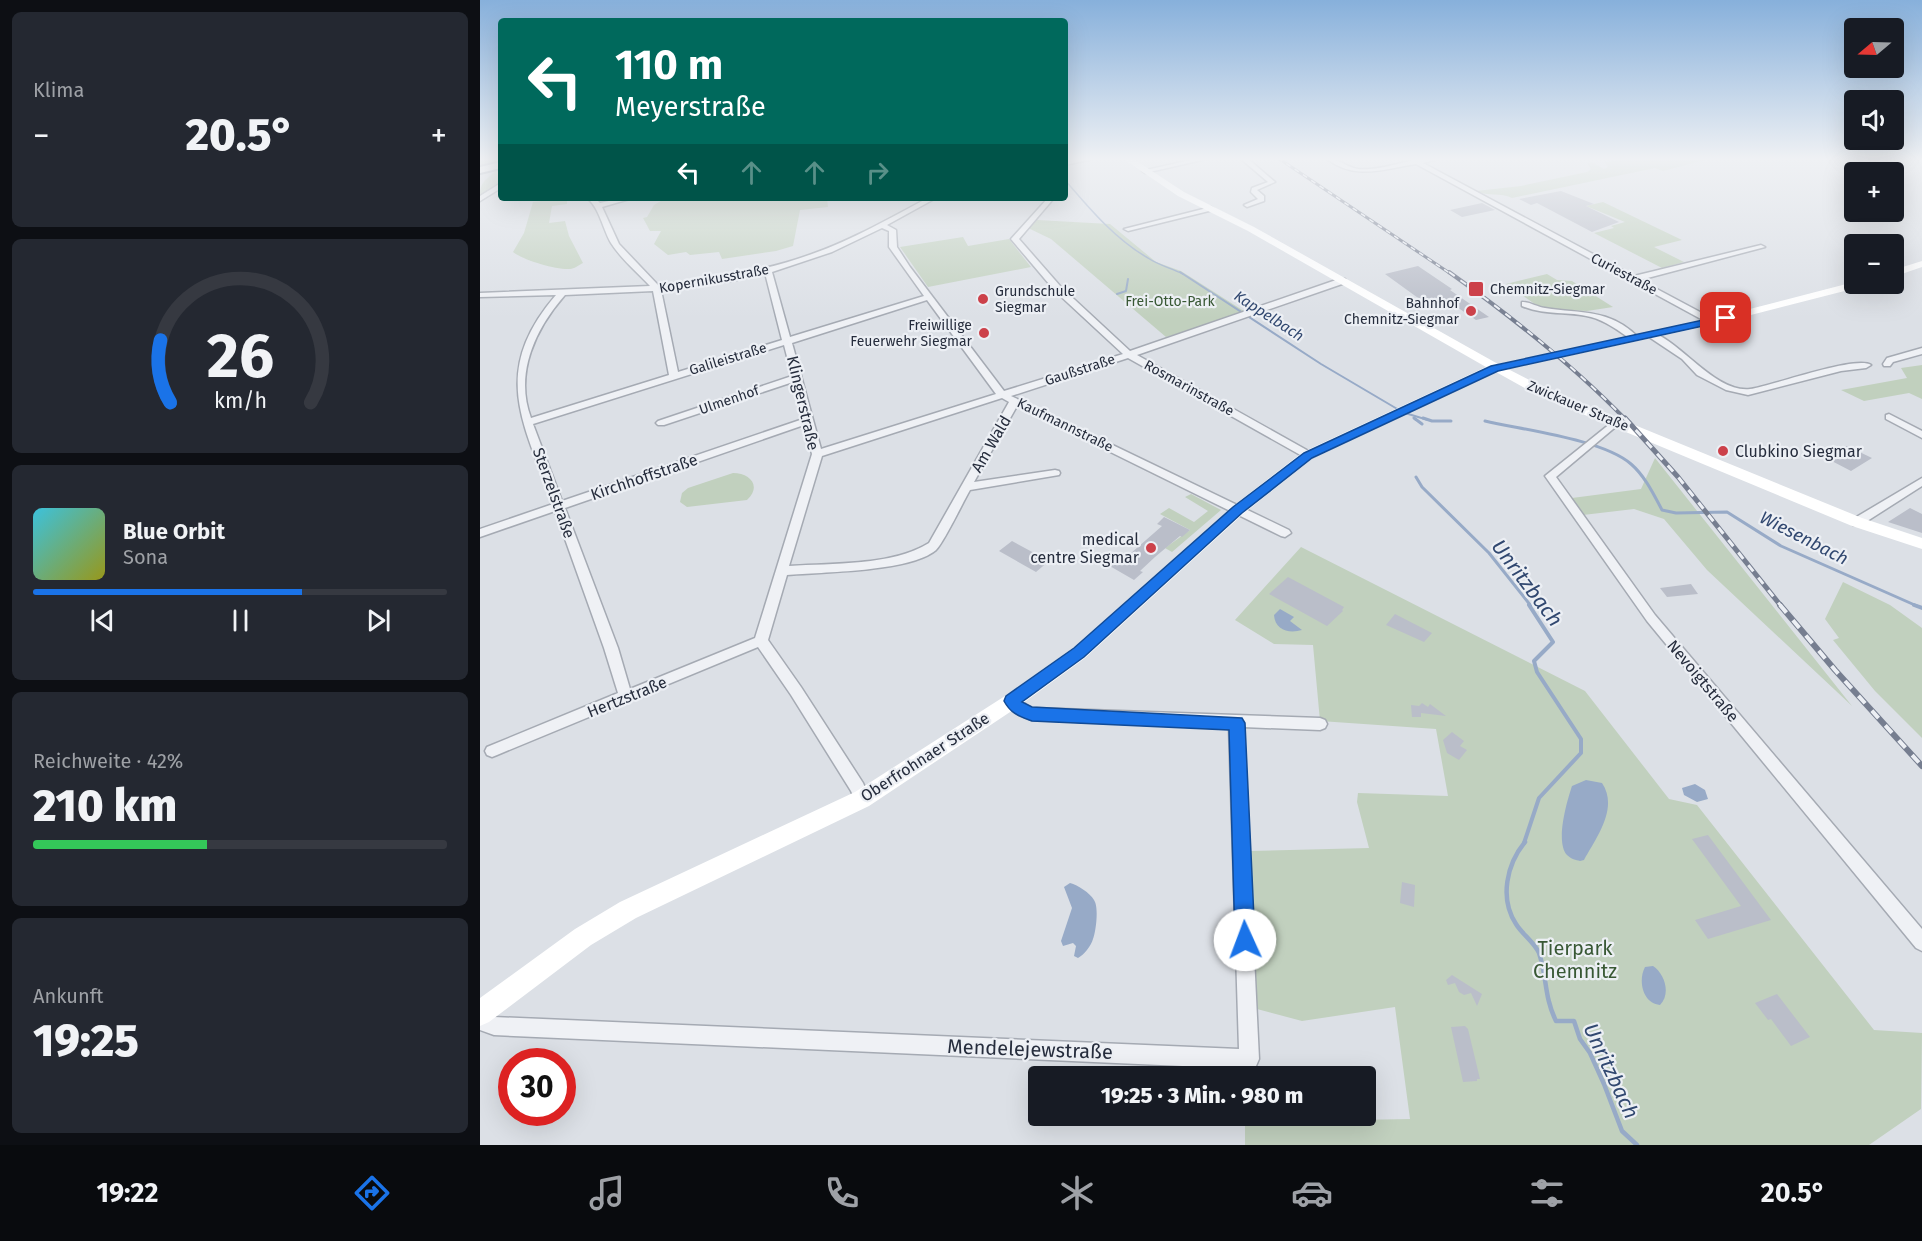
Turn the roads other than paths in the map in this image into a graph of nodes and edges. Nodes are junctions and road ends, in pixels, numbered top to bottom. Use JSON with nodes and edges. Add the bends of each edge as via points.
{"nodes":[{"id":1,"x":600,"y":211,"type":"edge"},
{"id":2,"x":909,"y":211,"type":"edge"},
{"id":3,"x":1038,"y":211,"type":"edge"},
{"id":4,"x":1201,"y":211,"type":"edge"},
{"id":5,"x":1216,"y":211,"type":"edge"},
{"id":6,"x":1508,"y":211,"type":"edge"},
{"id":7,"x":883,"y":226,"type":"junction"},
{"id":8,"x":1128,"y":230,"type":"dead end"},
{"id":9,"x":1761,"y":247,"type":"dead end"},
{"id":10,"x":1922,"y":264,"type":"edge"},
{"id":11,"x":768,"y":270,"type":"junction"},
{"id":12,"x":1904,"y":270,"type":"edge"},
{"id":13,"x":1633,"y":279,"type":"junction"},
{"id":14,"x":1342,"y":281,"type":"junction"},
{"id":15,"x":1844,"y":288,"type":"edge"},
{"id":16,"x":657,"y":289,"type":"junction"},
{"id":17,"x":562,"y":293,"type":"junction"},
{"id":18,"x":480,"y":295,"type":"edge"},
{"id":19,"x":929,"y":297,"type":"junction"},
{"id":20,"x":1525,"y":304,"type":"dead end"},
{"id":21,"x":1713,"y":322,"type":"junction"},
{"id":22,"x":1652,"y":335,"type":"junction"},
{"id":23,"x":1635,"y":338,"type":"junction"},
{"id":24,"x":788,"y":341,"type":"junction"},
{"id":25,"x":1922,"y":351,"type":"edge"},
{"id":26,"x":1128,"y":354,"type":"junction"},
{"id":27,"x":1887,"y":364,"type":"dead end"},
{"id":28,"x":1866,"y":365,"type":"dead end"},
{"id":29,"x":1495,"y":369,"type":"junction"},
{"id":30,"x":674,"y":376,"type":"junction"},
{"id":31,"x":796,"y":378,"type":"junction"},
{"id":32,"x":1002,"y":395,"type":"junction"},
{"id":33,"x":1015,"y":401,"type":"junction"},
{"id":34,"x":1889,"y":417,"type":"dead end"},
{"id":35,"x":808,"y":421,"type":"junction"},
{"id":36,"x":528,"y":422,"type":"junction"},
{"id":37,"x":1616,"y":422,"type":"junction"},
{"id":38,"x":661,"y":423,"type":"dead end"},
{"id":39,"x":1922,"y":435,"type":"edge"},
{"id":40,"x":817,"y":454,"type":"junction"},
{"id":41,"x":1308,"y":455,"type":"junction"},
{"id":42,"x":1055,"y":473,"type":"dead end"},
{"id":43,"x":1922,"y":481,"type":"edge"},
{"id":44,"x":966,"y":487,"type":"junction"},
{"id":45,"x":559,"y":507,"type":"junction"},
{"id":46,"x":1238,"y":510,"type":"junction"},
{"id":47,"x":1857,"y":522,"type":"junction"},
{"id":48,"x":480,"y":533,"type":"edge"},
{"id":49,"x":1285,"y":533,"type":"dead end"},
{"id":50,"x":1922,"y":544,"type":"edge"},
{"id":51,"x":782,"y":571,"type":"junction"},
{"id":52,"x":760,"y":641,"type":"junction"},
{"id":53,"x":626,"y":697,"type":"junction"},
{"id":54,"x":1012,"y":701,"type":"junction"},
{"id":55,"x":1236,"y":723,"type":"junction"},
{"id":56,"x":1320,"y":724,"type":"dead end"},
{"id":57,"x":492,"y":751,"type":"dead end"},
{"id":58,"x":862,"y":799,"type":"junction"},
{"id":59,"x":1922,"y":942,"type":"edge"},
{"id":60,"x":480,"y":1014,"type":"edge"}],
"edges":[{"from":1,"to":16,"type":"street","via":[[617,247]]},
{"from":2,"to":7,"type":"street","name":"Kopernikusstraße"},
{"from":3,"to":26,"type":"street","name":"Rosmarinstraße","via":[[1015,239],[1058,289]]},
{"from":4,"to":8,"type":"street"},
{"from":5,"to":14,"type":"main road","name":"Zwickauer Straße"},
{"from":6,"to":13,"type":"street","name":"Curiestraße"},
{"from":7,"to":11,"type":"street","name":"Kopernikusstraße","via":[[815,256]]},
{"from":7,"to":19,"type":"street","name":"Kaufmannstraße","via":[[892,230],[893,247]]},
{"from":9,"to":13,"type":"street"},
{"from":10,"to":12,"type":"main road"},
{"from":11,"to":16,"type":"street","name":"Kopernikusstraße"},
{"from":11,"to":24,"type":"street","name":"Klingerstraße"},
{"from":13,"to":21,"type":"street","name":"Curiestraße"},
{"from":14,"to":26,"type":"street","name":"Gaußstraße"},
{"from":14,"to":29,"type":"main road","name":"Zwickauer Straße"},
{"from":15,"to":21,"type":"main road","name":"Oberfrohnaer Straße"},
{"from":16,"to":17,"type":"street","name":"Kopernikusstraße"},
{"from":16,"to":30,"type":"street"},
{"from":17,"to":18,"type":"street","name":"Kopernikusstraße"},
{"from":17,"to":36,"type":"street","name":"Sterzelstraße","via":[[538,322],[523,360],[521,399]]},
{"from":19,"to":24,"type":"street","name":"Galileistraße"},
{"from":19,"to":32,"type":"street","name":"Kaufmannstraße"},
{"from":20,"to":23,"type":"street","via":[[1542,311],[1599,317]]},
{"from":21,"to":22,"type":"main road","name":"Oberfrohnaer Straße"},
{"from":22,"to":23,"type":"main road","name":"Oberfrohnaer Straße"},
{"from":22,"to":28,"type":"street","via":[[1685,357],[1700,374],[1748,392]]},
{"from":23,"to":29,"type":"main road","name":"Oberfrohnaer Straße"},
{"from":24,"to":30,"type":"street","name":"Galileistraße"},
{"from":24,"to":31,"type":"street","name":"Klingerstraße"},
{"from":25,"to":27,"type":"street"},
{"from":26,"to":32,"type":"street","name":"Gaußstraße"},
{"from":26,"to":41,"type":"street","name":"Rosmarinstraße"},
{"from":29,"to":37,"type":"main road","name":"Zwickauer Straße"},
{"from":29,"to":41,"type":"main road","name":"Oberfrohnaer Straße"},
{"from":30,"to":36,"type":"street","name":"Galileistraße"},
{"from":31,"to":35,"type":"street","name":"Klingerstraße"},
{"from":31,"to":38,"type":"street","name":"Ulmenhof"},
{"from":32,"to":33,"type":"street","name":"Kaufmannstraße"},
{"from":32,"to":40,"type":"street","name":"Gaußstraße"},
{"from":33,"to":44,"type":"street","name":"Am Wald"},
{"from":33,"to":46,"type":"street","name":"Kaufmannstraße"},
{"from":34,"to":39,"type":"street"},
{"from":35,"to":40,"type":"street","name":"Klingerstraße"},
{"from":35,"to":45,"type":"street","name":"Kirchhoffstraße"},
{"from":36,"to":45,"type":"street","name":"Sterzelstraße"},
{"from":37,"to":47,"type":"main road","name":"Zwickauer Straße"},
{"from":37,"to":59,"type":"street","name":"Nevoigtstraße","via":[[1550,476],[1651,618]]},
{"from":40,"to":51,"type":"street","name":"Klingerstraße"},
{"from":41,"to":46,"type":"main road","name":"Oberfrohnaer Straße"},
{"from":42,"to":44,"type":"street","name":"Am Wald"},
{"from":43,"to":47,"type":"street"},
{"from":44,"to":51,"type":"street","name":"Am Wald","via":[[933,546],[920,555]]},
{"from":45,"to":48,"type":"street","name":"Kirchhoffstraße"},
{"from":45,"to":53,"type":"street","name":"Sterzelstraße"},
{"from":46,"to":49,"type":"street","name":"Kaufmannstraße"},
{"from":46,"to":54,"type":"main road","name":"Oberfrohnaer Straße","via":[[1079,652]]},
{"from":47,"to":50,"type":"main road","name":"Zwickauer Straße"},
{"from":51,"to":52,"type":"street","name":"Klingerstraße"},
{"from":52,"to":53,"type":"street","name":"Hertzstraße"},
{"from":52,"to":58,"type":"street","via":[[796,691]]},
{"from":53,"to":57,"type":"street","name":"Hertzstraße"},
{"from":54,"to":55,"type":"street","via":[[1020,710],[1032,714]]},
{"from":54,"to":58,"type":"main road","name":"Oberfrohnaer Straße"},
{"from":55,"to":56,"type":"street"},
{"from":55,"to":60,"type":"street","name":"Mendelejewstraße","via":[[1249,1059],[494,1026]]},
{"from":58,"to":60,"type":"main road","name":"Oberfrohnaer Straße","via":[[628,910],[583,937]]}]}
